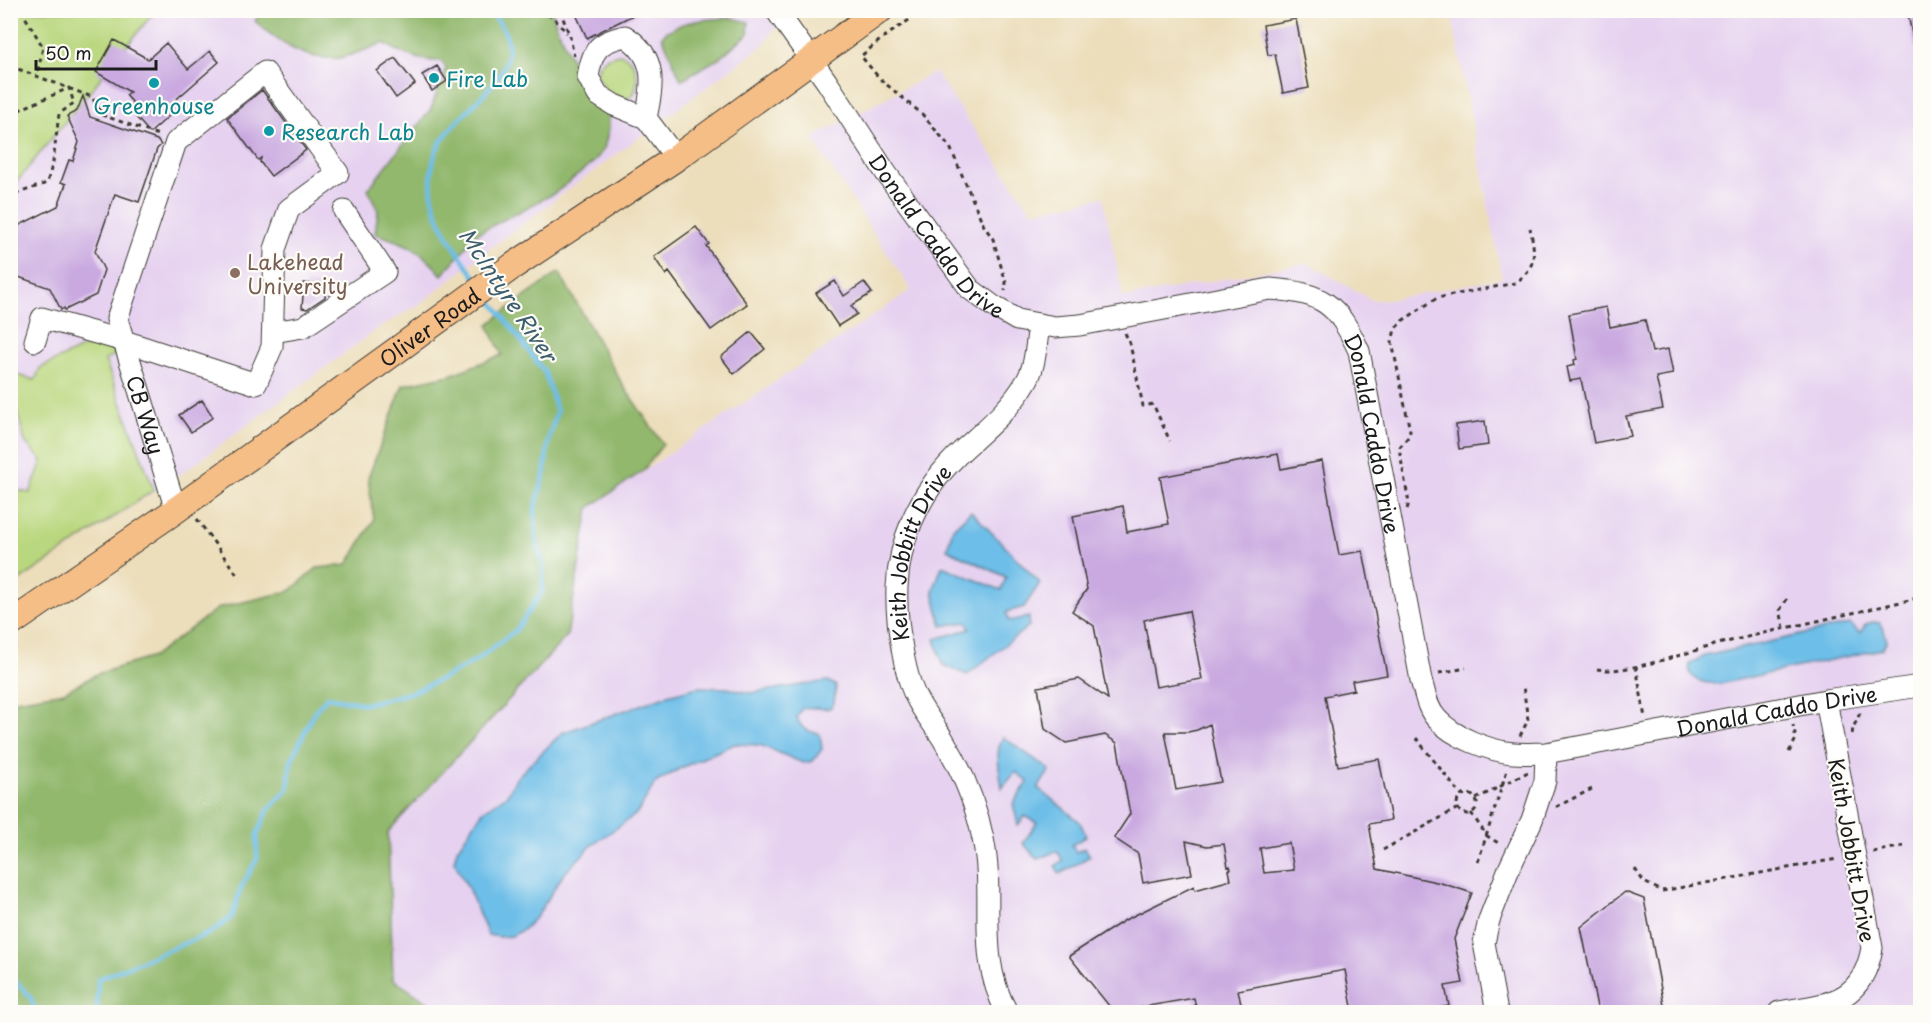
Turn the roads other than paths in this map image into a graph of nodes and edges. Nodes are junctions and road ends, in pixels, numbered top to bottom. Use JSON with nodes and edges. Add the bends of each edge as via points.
{"nodes":[{"id":1,"x":776,"y":10,"type":"edge"},
{"id":2,"x":880,"y":10,"type":"edge"},
{"id":3,"x":811,"y":59,"type":"junction"},
{"id":4,"x":646,"y":118,"type":"junction"},
{"id":5,"x":676,"y":158,"type":"junction"},
{"id":6,"x":345,"y":212,"type":"dead end"},
{"id":7,"x":1039,"y":325,"type":"junction"},
{"id":8,"x":273,"y":332,"type":"junction"},
{"id":9,"x":34,"y":341,"type":"dead end"},
{"id":10,"x":124,"y":341,"type":"junction"},
{"id":11,"x":181,"y":507,"type":"junction"},
{"id":12,"x":10,"y":624,"type":"edge"},
{"id":13,"x":1920,"y":686,"type":"edge"},
{"id":14,"x":1826,"y":700,"type":"junction"},
{"id":15,"x":1546,"y":758,"type":"junction"},
{"id":16,"x":1007,"y":1012,"type":"edge"},
{"id":17,"x":1497,"y":1012,"type":"edge"},
{"id":18,"x":1779,"y":1012,"type":"edge"}],
"edges":[{"from":1,"to":3,"type":"street","name":"Donald Caddo Drive"},
{"from":2,"to":3,"type":"main road","name":"Oliver Road"},
{"from":3,"to":5,"type":"main road","name":"Oliver Road"},
{"from":3,"to":7,"type":"street","name":"Donald Caddo Drive","via":[[886,173],[970,289],[1017,320]]},
{"from":4,"to":4,"type":"street","via":[[651,94],[647,58],[625,36],[608,40],[596,49],[588,77],[598,95]]},
{"from":4,"to":5,"type":"street"},
{"from":5,"to":11,"type":"main road","name":"Oliver Road","via":[[513,266]]},
{"from":6,"to":8,"type":"street","via":[[386,272],[303,327]]},
{"from":7,"to":15,"type":"street","name":"Donald Caddo Drive","via":[[1080,325],[1270,289],[1313,296],[1332,308],[1346,323],[1359,351],[1428,706],[1450,730],[1476,744]]},
{"from":7,"to":16,"type":"street","name":"Keith Jobbitt Drive","via":[[1028,380],[1007,409],[940,474],[917,511],[899,563],[896,600],[907,671],[917,700],[943,739],[975,806],[984,842],[991,967]]},
{"from":8,"to":10,"type":"street","via":[[272,346],[256,384]]},
{"from":8,"to":10,"type":"street","name":"CB Way","via":[[275,249],[289,209],[338,173],[265,72],[176,142],[117,319]]},
{"from":9,"to":10,"type":"street","via":[[42,318]]},
{"from":10,"to":11,"type":"street","name":"CB Way"},
{"from":11,"to":12,"type":"main road","name":"Oliver Road"},
{"from":13,"to":14,"type":"street","name":"Donald Caddo Drive"},
{"from":14,"to":15,"type":"street","name":"Donald Caddo Drive","via":[[1647,734]]},
{"from":14,"to":18,"type":"street","name":"Keith Jobbitt Drive","via":[[1872,948],[1860,983],[1844,996],[1829,1003]]},
{"from":15,"to":17,"type":"street","via":[[1545,782],[1489,920],[1484,943]]}]}
